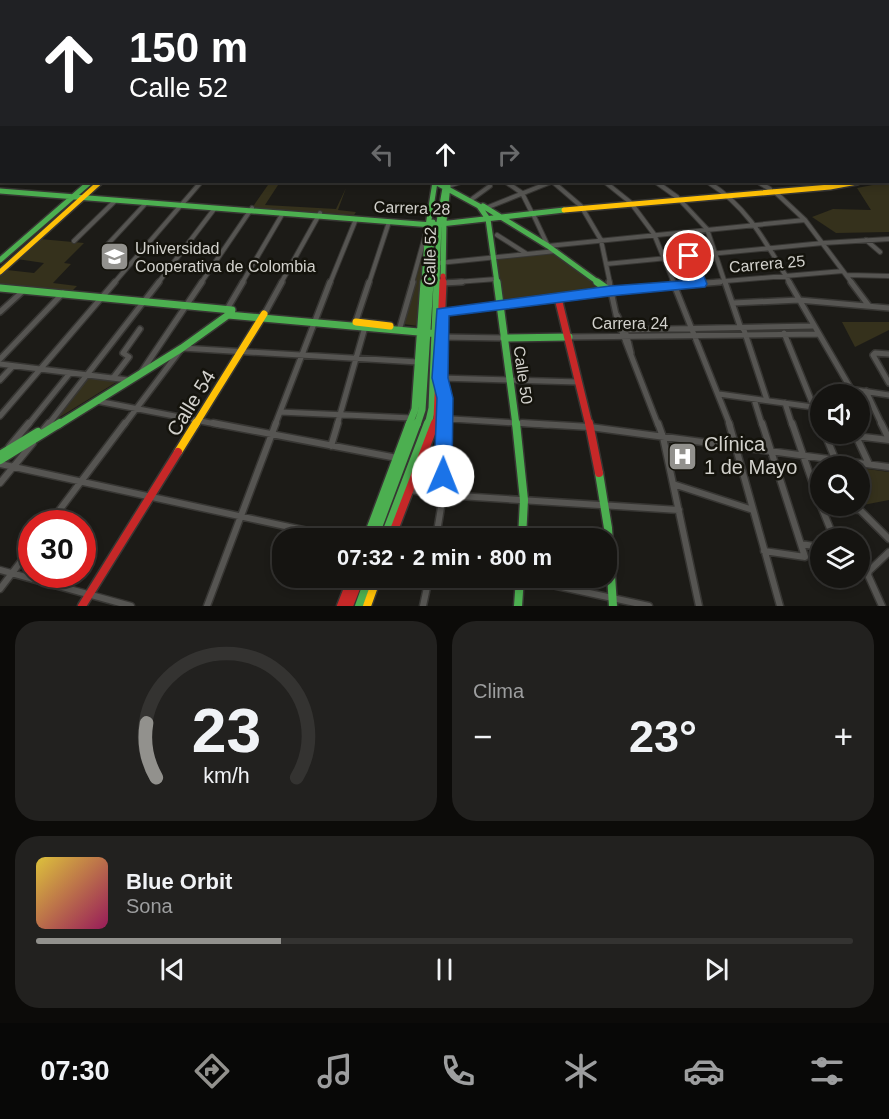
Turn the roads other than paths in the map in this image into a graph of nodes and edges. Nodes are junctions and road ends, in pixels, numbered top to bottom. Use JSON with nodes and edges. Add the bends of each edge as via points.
{"nodes":[{"id":1,"x":89,"y":183,"type":"edge"},
{"id":2,"x":99,"y":183,"type":"edge"},
{"id":3,"x":200,"y":183,"type":"edge"},
{"id":4,"x":437,"y":183,"type":"edge"},
{"id":5,"x":439,"y":183,"type":"edge"},
{"id":6,"x":457,"y":183,"type":"edge"},
{"id":7,"x":507,"y":183,"type":"edge"},
{"id":8,"x":549,"y":183,"type":"edge"},
{"id":9,"x":553,"y":183,"type":"edge"},
{"id":10,"x":605,"y":183,"type":"edge"},
{"id":11,"x":657,"y":183,"type":"edge"},
{"id":12,"x":710,"y":183,"type":"edge"},
{"id":13,"x":760,"y":183,"type":"edge"},
{"id":14,"x":847,"y":183,"type":"edge"},
{"id":15,"x":490,"y":186,"type":"dead end"},
{"id":16,"x":447,"y":187,"type":"junction"},
{"id":17,"x":0,"y":189,"type":"edge"},
{"id":18,"x":772,"y":190,"type":"junction"},
{"id":19,"x":522,"y":193,"type":"junction"},
{"id":20,"x":726,"y":194,"type":"junction"},
{"id":21,"x":73,"y":196,"type":"junction"},
{"id":22,"x":84,"y":197,"type":"junction"},
{"id":23,"x":678,"y":198,"type":"junction"},
{"id":24,"x":472,"y":199,"type":"junction"},
{"id":25,"x":116,"y":200,"type":"junction"},
{"id":26,"x":147,"y":202,"type":"junction"},
{"id":27,"x":630,"y":202,"type":"junction"},
{"id":28,"x":182,"y":204,"type":"junction"},
{"id":29,"x":582,"y":207,"type":"junction"},
{"id":30,"x":215,"y":208,"type":"junction"},
{"id":31,"x":486,"y":208,"type":"junction"},
{"id":32,"x":251,"y":209,"type":"junction"},
{"id":33,"x":283,"y":213,"type":"junction"},
{"id":34,"x":532,"y":213,"type":"junction"},
{"id":35,"x":319,"y":214,"type":"junction"},
{"id":36,"x":498,"y":216,"type":"junction"},
{"id":37,"x":488,"y":217,"type":"junction"},
{"id":38,"x":356,"y":219,"type":"junction"},
{"id":39,"x":805,"y":220,"type":"junction"},
{"id":40,"x":390,"y":222,"type":"junction"},
{"id":41,"x":435,"y":224,"type":"junction"},
{"id":42,"x":756,"y":225,"type":"junction"},
{"id":43,"x":707,"y":229,"type":"junction"},
{"id":44,"x":654,"y":234,"type":"junction"},
{"id":45,"x":496,"y":235,"type":"dead end"},
{"id":46,"x":889,"y":239,"type":"edge"},
{"id":47,"x":601,"y":240,"type":"junction"},
{"id":48,"x":866,"y":240,"type":"junction"},
{"id":49,"x":74,"y":241,"type":"dead end"},
{"id":50,"x":824,"y":243,"type":"junction"},
{"id":51,"x":108,"y":244,"type":"dead end"},
{"id":52,"x":548,"y":246,"type":"junction"},
{"id":53,"x":770,"y":248,"type":"junction"},
{"id":54,"x":556,"y":251,"type":"junction"},
{"id":55,"x":880,"y":252,"type":"dead end"},
{"id":56,"x":716,"y":253,"type":"junction"},
{"id":57,"x":527,"y":254,"type":"junction"},
{"id":58,"x":689,"y":256,"type":"junction"},
{"id":59,"x":494,"y":257,"type":"junction"},
{"id":60,"x":665,"y":258,"type":"junction"},
{"id":61,"x":0,"y":261,"type":"edge"},
{"id":62,"x":440,"y":262,"type":"junction"},
{"id":63,"x":10,"y":263,"type":"junction"},
{"id":64,"x":606,"y":264,"type":"junction"},
{"id":65,"x":0,"y":272,"type":"edge"},
{"id":66,"x":845,"y":273,"type":"junction"},
{"id":67,"x":889,"y":276,"type":"edge"},
{"id":68,"x":785,"y":277,"type":"junction"},
{"id":69,"x":497,"y":279,"type":"junction"},
{"id":70,"x":726,"y":281,"type":"junction"},
{"id":71,"x":443,"y":284,"type":"junction"},
{"id":72,"x":701,"y":284,"type":"junction"},
{"id":73,"x":675,"y":285,"type":"junction"},
{"id":74,"x":0,"y":288,"type":"edge"},
{"id":75,"x":23,"y":291,"type":"junction"},
{"id":76,"x":610,"y":291,"type":"junction"},
{"id":77,"x":63,"y":293,"type":"junction"},
{"id":78,"x":102,"y":298,"type":"junction"},
{"id":79,"x":558,"y":298,"type":"junction"},
{"id":80,"x":799,"y":300,"type":"junction"},
{"id":81,"x":143,"y":302,"type":"junction"},
{"id":82,"x":733,"y":303,"type":"junction"},
{"id":83,"x":501,"y":305,"type":"junction"},
{"id":84,"x":184,"y":306,"type":"junction"},
{"id":85,"x":869,"y":306,"type":"junction"},
{"id":86,"x":889,"y":308,"type":"edge"},
{"id":87,"x":0,"y":312,"type":"edge"},
{"id":88,"x":442,"y":312,"type":"junction"},
{"id":89,"x":227,"y":313,"type":"junction"},
{"id":90,"x":264,"y":315,"type":"junction"},
{"id":91,"x":315,"y":320,"type":"junction"},
{"id":92,"x":355,"y":324,"type":"junction"},
{"id":93,"x":740,"y":326,"type":"junction"},
{"id":94,"x":781,"y":326,"type":"junction"},
{"id":95,"x":813,"y":326,"type":"junction"},
{"id":96,"x":365,"y":327,"type":"junction"},
{"id":97,"x":400,"y":327,"type":"junction"},
{"id":98,"x":140,"y":329,"type":"dead end"},
{"id":99,"x":691,"y":329,"type":"junction"},
{"id":100,"x":623,"y":330,"type":"junction"},
{"id":101,"x":423,"y":331,"type":"junction"},
{"id":102,"x":439,"y":333,"type":"junction"},
{"id":103,"x":744,"y":334,"type":"junction"},
{"id":104,"x":784,"y":334,"type":"junction"},
{"id":105,"x":818,"y":334,"type":"junction"},
{"id":106,"x":569,"y":337,"type":"junction"},
{"id":107,"x":625,"y":337,"type":"junction"},
{"id":108,"x":696,"y":337,"type":"junction"},
{"id":109,"x":504,"y":338,"type":"junction"},
{"id":110,"x":182,"y":348,"type":"junction"},
{"id":111,"x":242,"y":352,"type":"junction"},
{"id":112,"x":889,"y":354,"type":"edge"},
{"id":113,"x":302,"y":356,"type":"junction"},
{"id":114,"x":0,"y":358,"type":"edge"},
{"id":115,"x":356,"y":360,"type":"junction"},
{"id":116,"x":418,"y":362,"type":"junction"},
{"id":117,"x":0,"y":364,"type":"edge"},
{"id":118,"x":13,"y":366,"type":"junction"},
{"id":119,"x":40,"y":369,"type":"junction"},
{"id":120,"x":142,"y":371,"type":"junction"},
{"id":121,"x":70,"y":373,"type":"junction"},
{"id":122,"x":886,"y":373,"type":"edge"},
{"id":123,"x":88,"y":375,"type":"junction"},
{"id":124,"x":113,"y":378,"type":"junction"},
{"id":125,"x":440,"y":378,"type":"junction"},
{"id":126,"x":0,"y":380,"type":"edge"},
{"id":127,"x":129,"y":380,"type":"junction"},
{"id":128,"x":510,"y":381,"type":"junction"},
{"id":129,"x":579,"y":381,"type":"junction"},
{"id":130,"x":889,"y":383,"type":"edge"},
{"id":131,"x":848,"y":384,"type":"edge"},
{"id":132,"x":810,"y":390,"type":"edge"},
{"id":133,"x":870,"y":392,"type":"edge"},
{"id":134,"x":719,"y":394,"type":"junction"},
{"id":135,"x":889,"y":395,"type":"edge"},
{"id":136,"x":754,"y":399,"type":"junction"},
{"id":137,"x":767,"y":400,"type":"junction"},
{"id":138,"x":870,"y":400,"type":"edge"},
{"id":139,"x":97,"y":401,"type":"junction"},
{"id":140,"x":785,"y":403,"type":"junction"},
{"id":141,"x":810,"y":406,"type":"edge"},
{"id":142,"x":136,"y":409,"type":"junction"},
{"id":143,"x":280,"y":412,"type":"junction"},
{"id":144,"x":341,"y":415,"type":"junction"},
{"id":145,"x":0,"y":416,"type":"edge"},
{"id":146,"x":412,"y":418,"type":"junction"},
{"id":147,"x":420,"y":418,"type":"junction"},
{"id":148,"x":433,"y":418,"type":"junction"},
{"id":149,"x":444,"y":419,"type":"junction"},
{"id":150,"x":199,"y":420,"type":"junction"},
{"id":151,"x":516,"y":423,"type":"junction"},
{"id":152,"x":46,"y":427,"type":"junction"},
{"id":153,"x":590,"y":427,"type":"junction"},
{"id":154,"x":272,"y":435,"type":"junction"},
{"id":155,"x":38,"y":436,"type":"junction"},
{"id":156,"x":663,"y":437,"type":"junction"},
{"id":157,"x":870,"y":437,"type":"edge"},
{"id":158,"x":889,"y":440,"type":"edge"},
{"id":159,"x":737,"y":445,"type":"junction"},
{"id":160,"x":331,"y":446,"type":"junction"},
{"id":161,"x":770,"y":450,"type":"junction"},
{"id":162,"x":3,"y":453,"type":"edge"},
{"id":163,"x":804,"y":456,"type":"junction"},
{"id":164,"x":810,"y":457,"type":"edge"},
{"id":165,"x":398,"y":458,"type":"junction"},
{"id":166,"x":0,"y":462,"type":"edge"},
{"id":167,"x":870,"y":464,"type":"edge"},
{"id":168,"x":13,"y":467,"type":"junction"},
{"id":169,"x":889,"y":467,"type":"edge"},
{"id":170,"x":810,"y":473,"type":"edge"},
{"id":171,"x":80,"y":482,"type":"junction"},
{"id":172,"x":0,"y":483,"type":"edge"},
{"id":173,"x":673,"y":484,"type":"junction"},
{"id":174,"x":410,"y":490,"type":"junction"},
{"id":175,"x":443,"y":495,"type":"junction"},
{"id":176,"x":150,"y":497,"type":"junction"},
{"id":177,"x":524,"y":500,"type":"junction"},
{"id":178,"x":604,"y":504,"type":"junction"},
{"id":179,"x":59,"y":510,"type":"edge"},
{"id":180,"x":679,"y":510,"type":"junction"},
{"id":181,"x":753,"y":510,"type":"junction"},
{"id":182,"x":866,"y":516,"type":"edge"},
{"id":183,"x":241,"y":517,"type":"junction"},
{"id":184,"x":293,"y":528,"type":"edge"},
{"id":185,"x":371,"y":528,"type":"edge"},
{"id":186,"x":378,"y":528,"type":"edge"},
{"id":187,"x":388,"y":528,"type":"edge"},
{"id":188,"x":395,"y":528,"type":"edge"},
{"id":189,"x":438,"y":528,"type":"edge"},
{"id":190,"x":523,"y":528,"type":"edge"},
{"id":191,"x":889,"y":539,"type":"edge"},
{"id":192,"x":801,"y":544,"type":"junction"},
{"id":193,"x":810,"y":545,"type":"edge"},
{"id":194,"x":764,"y":551,"type":"junction"},
{"id":195,"x":889,"y":552,"type":"edge"},
{"id":196,"x":18,"y":565,"type":"edge"},
{"id":197,"x":0,"y":570,"type":"edge"},
{"id":198,"x":12,"y":573,"type":"junction"},
{"id":199,"x":348,"y":588,"type":"edge"},
{"id":200,"x":356,"y":588,"type":"edge"},
{"id":201,"x":365,"y":588,"type":"edge"},
{"id":202,"x":374,"y":588,"type":"edge"},
{"id":203,"x":427,"y":588,"type":"edge"},
{"id":204,"x":519,"y":588,"type":"edge"},
{"id":205,"x":559,"y":588,"type":"edge"},
{"id":206,"x":0,"y":589,"type":"edge"},
{"id":207,"x":88,"y":595,"type":"junction"},
{"id":208,"x":613,"y":602,"type":"edge"},
{"id":209,"x":82,"y":606,"type":"edge"},
{"id":210,"x":131,"y":606,"type":"edge"},
{"id":211,"x":207,"y":606,"type":"edge"},
{"id":212,"x":341,"y":606,"type":"edge"},
{"id":213,"x":349,"y":606,"type":"edge"},
{"id":214,"x":359,"y":606,"type":"edge"},
{"id":215,"x":368,"y":606,"type":"edge"},
{"id":216,"x":423,"y":606,"type":"edge"},
{"id":217,"x":518,"y":606,"type":"edge"},
{"id":218,"x":649,"y":606,"type":"edge"},
{"id":219,"x":699,"y":606,"type":"edge"},
{"id":220,"x":780,"y":606,"type":"edge"},
{"id":221,"x":882,"y":606,"type":"edge"}],
"edges":[{"from":1,"to":21,"type":"street"},
{"from":2,"to":22,"type":"street"},
{"from":3,"to":28,"type":"street"},
{"from":4,"to":41,"type":"street","name":"Calle 52"},
{"from":5,"to":16,"type":"street"},
{"from":6,"to":16,"type":"street"},
{"from":7,"to":19,"type":"street"},
{"from":8,"to":19,"type":"street"},
{"from":9,"to":29,"type":"street"},
{"from":10,"to":27,"type":"street"},
{"from":11,"to":23,"type":"street"},
{"from":12,"to":20,"type":"street"},
{"from":13,"to":18,"type":"street"},
{"from":14,"to":18,"type":"street","name":"Carrera 28"},
{"from":15,"to":24,"type":"street"},
{"from":16,"to":24,"type":"street"},
{"from":16,"to":37,"type":"street","via":[[479,206]]},
{"from":16,"to":41,"type":"street","name":"Calle 52"},
{"from":17,"to":21,"type":"street","name":"Carrera 28"},
{"from":18,"to":20,"type":"street","name":"Carrera 28"},
{"from":18,"to":39,"type":"street"},
{"from":19,"to":31,"type":"street"},
{"from":19,"to":34,"type":"street"},
{"from":20,"to":23,"type":"street","name":"Carrera 28"},
{"from":20,"to":42,"type":"street"},
{"from":21,"to":22,"type":"street","name":"Carrera 28"},
{"from":21,"to":61,"type":"street"},
{"from":22,"to":25,"type":"street","name":"Carrera 28"},
{"from":22,"to":28,"type":"street","name":"Carrera 28"},
{"from":22,"to":63,"type":"street"},
{"from":23,"to":27,"type":"street","name":"Carrera 28"},
{"from":23,"to":43,"type":"street"},
{"from":24,"to":31,"type":"street"},
{"from":25,"to":26,"type":"street","name":"Carrera 28"},
{"from":25,"to":49,"type":"street"},
{"from":26,"to":28,"type":"street","name":"Carrera 28"},
{"from":26,"to":51,"type":"street"},
{"from":27,"to":29,"type":"street","name":"Carrera 28"},
{"from":27,"to":44,"type":"street"},
{"from":28,"to":30,"type":"street","name":"Carrera 28"},
{"from":28,"to":32,"type":"street","name":"Carrera 28"},
{"from":28,"to":78,"type":"street"},
{"from":29,"to":34,"type":"street","name":"Carrera 28"},
{"from":29,"to":47,"type":"street"},
{"from":30,"to":32,"type":"street","name":"Carrera 28"},
{"from":30,"to":81,"type":"street"},
{"from":31,"to":36,"type":"street"},
{"from":32,"to":33,"type":"street","name":"Carrera 28"},
{"from":32,"to":35,"type":"street","name":"Carrera 28"},
{"from":32,"to":84,"type":"street"},
{"from":33,"to":35,"type":"street","name":"Carrera 28"},
{"from":33,"to":89,"type":"street"},
{"from":34,"to":36,"type":"street","name":"Carrera 28"},
{"from":34,"to":52,"type":"street"},
{"from":35,"to":38,"type":"street","name":"Carrera 28"},
{"from":35,"to":41,"type":"street","name":"Carrera 28"},
{"from":35,"to":90,"type":"street","name":"Calle 54"},
{"from":36,"to":37,"type":"street","name":"Carrera 28"},
{"from":36,"to":52,"type":"street"},
{"from":37,"to":41,"type":"street","name":"Carrera 28"},
{"from":37,"to":59,"type":"street","name":"Calle 50"},
{"from":38,"to":40,"type":"street","name":"Carrera 28"},
{"from":38,"to":91,"type":"street"},
{"from":39,"to":42,"type":"street"},
{"from":39,"to":50,"type":"street"},
{"from":40,"to":41,"type":"street","name":"Carrera 28"},
{"from":40,"to":92,"type":"street"},
{"from":41,"to":62,"type":"street","name":"Calle 52"},
{"from":41,"to":97,"type":"street","via":[[423,237]]},
{"from":41,"to":101,"type":"street","name":"Calle 52"},
{"from":42,"to":43,"type":"street"},
{"from":42,"to":53,"type":"street"},
{"from":43,"to":44,"type":"street"},
{"from":43,"to":56,"type":"street"},
{"from":44,"to":47,"type":"street"},
{"from":44,"to":60,"type":"street"},
{"from":45,"to":57,"type":"street"},
{"from":46,"to":48,"type":"street"},
{"from":47,"to":52,"type":"street"},
{"from":47,"to":64,"type":"street"},
{"from":48,"to":50,"type":"street"},
{"from":48,"to":55,"type":"street"},
{"from":50,"to":53,"type":"street"},
{"from":50,"to":66,"type":"street"},
{"from":52,"to":54,"type":"street"},
{"from":53,"to":56,"type":"street"},
{"from":53,"to":68,"type":"street"},
{"from":54,"to":57,"type":"street"},
{"from":54,"to":76,"type":"street"},
{"from":56,"to":58,"type":"street"},
{"from":56,"to":70,"type":"street"},
{"from":57,"to":59,"type":"street"},
{"from":58,"to":60,"type":"street"},
{"from":58,"to":72,"type":"street"},
{"from":59,"to":62,"type":"street"},
{"from":59,"to":69,"type":"street","name":"Calle 50"},
{"from":60,"to":64,"type":"street"},
{"from":60,"to":73,"type":"street"},
{"from":61,"to":63,"type":"street"},
{"from":62,"to":71,"type":"street","name":"Calle 52"},
{"from":62,"to":102,"type":"street","name":"Calle 52"},
{"from":63,"to":65,"type":"street"},
{"from":64,"to":76,"type":"street"},
{"from":66,"to":67,"type":"street","name":"Carrera 25"},
{"from":66,"to":68,"type":"street","name":"Carrera 25"},
{"from":66,"to":85,"type":"street"},
{"from":68,"to":70,"type":"street","name":"Carrera 25"},
{"from":68,"to":80,"type":"street"},
{"from":69,"to":71,"type":"street"},
{"from":69,"to":83,"type":"street","name":"Calle 50"},
{"from":70,"to":72,"type":"street","name":"Carrera 25"},
{"from":70,"to":82,"type":"street"},
{"from":71,"to":88,"type":"street","name":"Calle 52"},
{"from":72,"to":73,"type":"street","name":"Carrera 25"},
{"from":73,"to":76,"type":"street","name":"Carrera 25"},
{"from":73,"to":99,"type":"street"},
{"from":74,"to":75,"type":"street","name":"Carrera 24"},
{"from":75,"to":77,"type":"street","name":"Carrera 24"},
{"from":75,"to":87,"type":"street"},
{"from":76,"to":79,"type":"street","name":"Carrera 25"},
{"from":76,"to":100,"type":"street"},
{"from":77,"to":78,"type":"street","name":"Carrera 24"},
{"from":77,"to":114,"type":"street"},
{"from":78,"to":81,"type":"street","name":"Carrera 24"},
{"from":78,"to":119,"type":"street"},
{"from":79,"to":83,"type":"street","name":"Carrera 25"},
{"from":79,"to":106,"type":"street"},
{"from":80,"to":82,"type":"street"},
{"from":80,"to":85,"type":"street"},
{"from":80,"to":95,"type":"street"},
{"from":81,"to":84,"type":"street","name":"Carrera 24"},
{"from":81,"to":123,"type":"street"},
{"from":82,"to":93,"type":"street"},
{"from":83,"to":88,"type":"street","name":"Carrera 25"},
{"from":83,"to":109,"type":"street","name":"Calle 50"},
{"from":84,"to":89,"type":"street","name":"Carrera 24"},
{"from":84,"to":120,"type":"street"},
{"from":85,"to":86,"type":"street"},
{"from":88,"to":102,"type":"street","name":"Calle 52"},
{"from":89,"to":90,"type":"street","name":"Carrera 24"},
{"from":89,"to":110,"type":"street"},
{"from":89,"to":120,"type":"street"},
{"from":90,"to":91,"type":"street","name":"Carrera 24"},
{"from":90,"to":111,"type":"street","name":"Calle 54"},
{"from":91,"to":92,"type":"street","name":"Carrera 24"},
{"from":91,"to":113,"type":"street"},
{"from":92,"to":96,"type":"street","name":"Carrera 24"},
{"from":92,"to":97,"type":"street","name":"Carrera 24"},
{"from":93,"to":94,"type":"street","name":"Carrera 24"},
{"from":93,"to":99,"type":"street","name":"Carrera 24"},
{"from":93,"to":103,"type":"street"},
{"from":94,"to":95,"type":"street","name":"Carrera 24"},
{"from":94,"to":104,"type":"street"},
{"from":95,"to":105,"type":"street"},
{"from":96,"to":101,"type":"street","name":"Carrera 24"},
{"from":96,"to":115,"type":"street"},
{"from":97,"to":101,"type":"street","name":"Carrera 24"},
{"from":98,"to":124,"type":"street","via":[[123,353],[129,357]]},
{"from":99,"to":100,"type":"street","name":"Carrera 24"},
{"from":99,"to":108,"type":"street"},
{"from":100,"to":107,"type":"street"},
{"from":101,"to":102,"type":"street","name":"Carrera 24"},
{"from":101,"to":116,"type":"street","name":"Calle 52"},
{"from":101,"to":147,"type":"street","name":"Calle 52"},
{"from":102,"to":109,"type":"street","name":"Carrera 24"},
{"from":102,"to":125,"type":"street","name":"Calle 52"},
{"from":102,"to":148,"type":"street","name":"Calle 52"},
{"from":103,"to":104,"type":"street","name":"Carrera 24"},
{"from":103,"to":108,"type":"street","name":"Carrera 24"},
{"from":103,"to":137,"type":"street"},
{"from":104,"to":105,"type":"street","name":"Carrera 24"},
{"from":104,"to":132,"type":"street"},
{"from":105,"to":131,"type":"street"},
{"from":106,"to":107,"type":"street","name":"Carrera 24"},
{"from":106,"to":109,"type":"street","name":"Carrera 24"},
{"from":106,"to":129,"type":"street"},
{"from":107,"to":108,"type":"street","name":"Carrera 24"},
{"from":107,"to":156,"type":"street"},
{"from":108,"to":134,"type":"street"},
{"from":109,"to":128,"type":"street","name":"Calle 50"},
{"from":110,"to":111,"type":"street"},
{"from":110,"to":120,"type":"street"},
{"from":110,"to":142,"type":"street"},
{"from":111,"to":113,"type":"street"},
{"from":111,"to":150,"type":"street","name":"Calle 54"},
{"from":112,"to":122,"type":"street","via":[[873,355]]},
{"from":113,"to":115,"type":"street"},
{"from":113,"to":143,"type":"street"},
{"from":115,"to":116,"type":"street"},
{"from":115,"to":144,"type":"street"},
{"from":116,"to":146,"type":"street","name":"Calle 52"},
{"from":117,"to":118,"type":"street"},
{"from":118,"to":119,"type":"street"},
{"from":118,"to":126,"type":"street"},
{"from":119,"to":121,"type":"street"},
{"from":119,"to":145,"type":"street"},
{"from":120,"to":127,"type":"street"},
{"from":121,"to":123,"type":"street"},
{"from":121,"to":162,"type":"street"},
{"from":122,"to":130,"type":"street"},
{"from":123,"to":124,"type":"street"},
{"from":123,"to":152,"type":"street"},
{"from":124,"to":127,"type":"street"},
{"from":125,"to":128,"type":"street"},
{"from":125,"to":148,"type":"street","name":"Calle 52"},
{"from":125,"to":149,"type":"street"},
{"from":127,"to":139,"type":"street"},
{"from":127,"to":152,"type":"street"},
{"from":128,"to":129,"type":"street"},
{"from":128,"to":151,"type":"street","name":"Calle 50"},
{"from":129,"to":153,"type":"street"},
{"from":133,"to":135,"type":"street"},
{"from":134,"to":136,"type":"street"},
{"from":134,"to":159,"type":"street"},
{"from":136,"to":137,"type":"street"},
{"from":136,"to":161,"type":"street"},
{"from":137,"to":140,"type":"street"},
{"from":138,"to":158,"type":"street"},
{"from":139,"to":142,"type":"street"},
{"from":139,"to":155,"type":"street"},
{"from":140,"to":141,"type":"street"},
{"from":140,"to":163,"type":"street"},
{"from":142,"to":150,"type":"street"},
{"from":142,"to":171,"type":"street"},
{"from":143,"to":144,"type":"street"},
{"from":143,"to":154,"type":"street"},
{"from":144,"to":146,"type":"street"},
{"from":144,"to":160,"type":"street"},
{"from":146,"to":147,"type":"street"},
{"from":146,"to":165,"type":"street","name":"Calle 52"},
{"from":147,"to":186,"type":"street","name":"Calle 52"},
{"from":148,"to":149,"type":"street"},
{"from":148,"to":174,"type":"street","name":"Calle 52"},
{"from":148,"to":187,"type":"street","name":"Calle 52"},
{"from":149,"to":151,"type":"street"},
{"from":149,"to":175,"type":"street"},
{"from":150,"to":154,"type":"street"},
{"from":150,"to":176,"type":"street","name":"Calle 54"},
{"from":151,"to":153,"type":"street"},
{"from":151,"to":177,"type":"street","name":"Calle 50"},
{"from":152,"to":155,"type":"street"},
{"from":152,"to":162,"type":"street"},
{"from":153,"to":156,"type":"street"},
{"from":153,"to":178,"type":"street"},
{"from":154,"to":160,"type":"street"},
{"from":154,"to":183,"type":"street"},
{"from":155,"to":166,"type":"street"},
{"from":155,"to":168,"type":"street"},
{"from":156,"to":159,"type":"street"},
{"from":156,"to":173,"type":"street"},
{"from":157,"to":158,"type":"street"},
{"from":159,"to":161,"type":"street"},
{"from":159,"to":181,"type":"street"},
{"from":160,"to":165,"type":"street"},
{"from":161,"to":163,"type":"street"},
{"from":161,"to":192,"type":"street"},
{"from":163,"to":164,"type":"street"},
{"from":163,"to":170,"type":"street"},
{"from":165,"to":185,"type":"street","name":"Calle 52"},
{"from":166,"to":168,"type":"street"},
{"from":167,"to":169,"type":"street"},
{"from":168,"to":171,"type":"street"},
{"from":168,"to":172,"type":"street"},
{"from":171,"to":176,"type":"street"},
{"from":171,"to":179,"type":"street"},
{"from":173,"to":180,"type":"street"},
{"from":173,"to":181,"type":"street"},
{"from":174,"to":175,"type":"street"},
{"from":174,"to":188,"type":"street","name":"Calle 52"},
{"from":175,"to":177,"type":"street"},
{"from":175,"to":189,"type":"street"},
{"from":176,"to":183,"type":"street"},
{"from":176,"to":207,"type":"street","name":"Calle 54"},
{"from":177,"to":178,"type":"street"},
{"from":177,"to":190,"type":"street","name":"Calle 50"},
{"from":178,"to":180,"type":"street"},
{"from":178,"to":208,"type":"street"},
{"from":180,"to":219,"type":"street"},
{"from":181,"to":194,"type":"street"},
{"from":182,"to":191,"type":"street"},
{"from":183,"to":184,"type":"street"},
{"from":183,"to":211,"type":"street"},
{"from":192,"to":193,"type":"street"},
{"from":192,"to":194,"type":"street","via":[[805,557]]},
{"from":194,"to":220,"type":"street"},
{"from":195,"to":221,"type":"street","via":[[869,571]]},
{"from":196,"to":198,"type":"street"},
{"from":197,"to":198,"type":"street"},
{"from":198,"to":206,"type":"street"},
{"from":198,"to":207,"type":"street"},
{"from":199,"to":212,"type":"street"},
{"from":200,"to":213,"type":"street"},
{"from":201,"to":214,"type":"street"},
{"from":202,"to":215,"type":"street"},
{"from":203,"to":216,"type":"street"},
{"from":204,"to":217,"type":"street"},
{"from":205,"to":208,"type":"street"},
{"from":207,"to":209,"type":"street","name":"Calle 54"},
{"from":207,"to":210,"type":"street"},
{"from":208,"to":218,"type":"street"}]}
